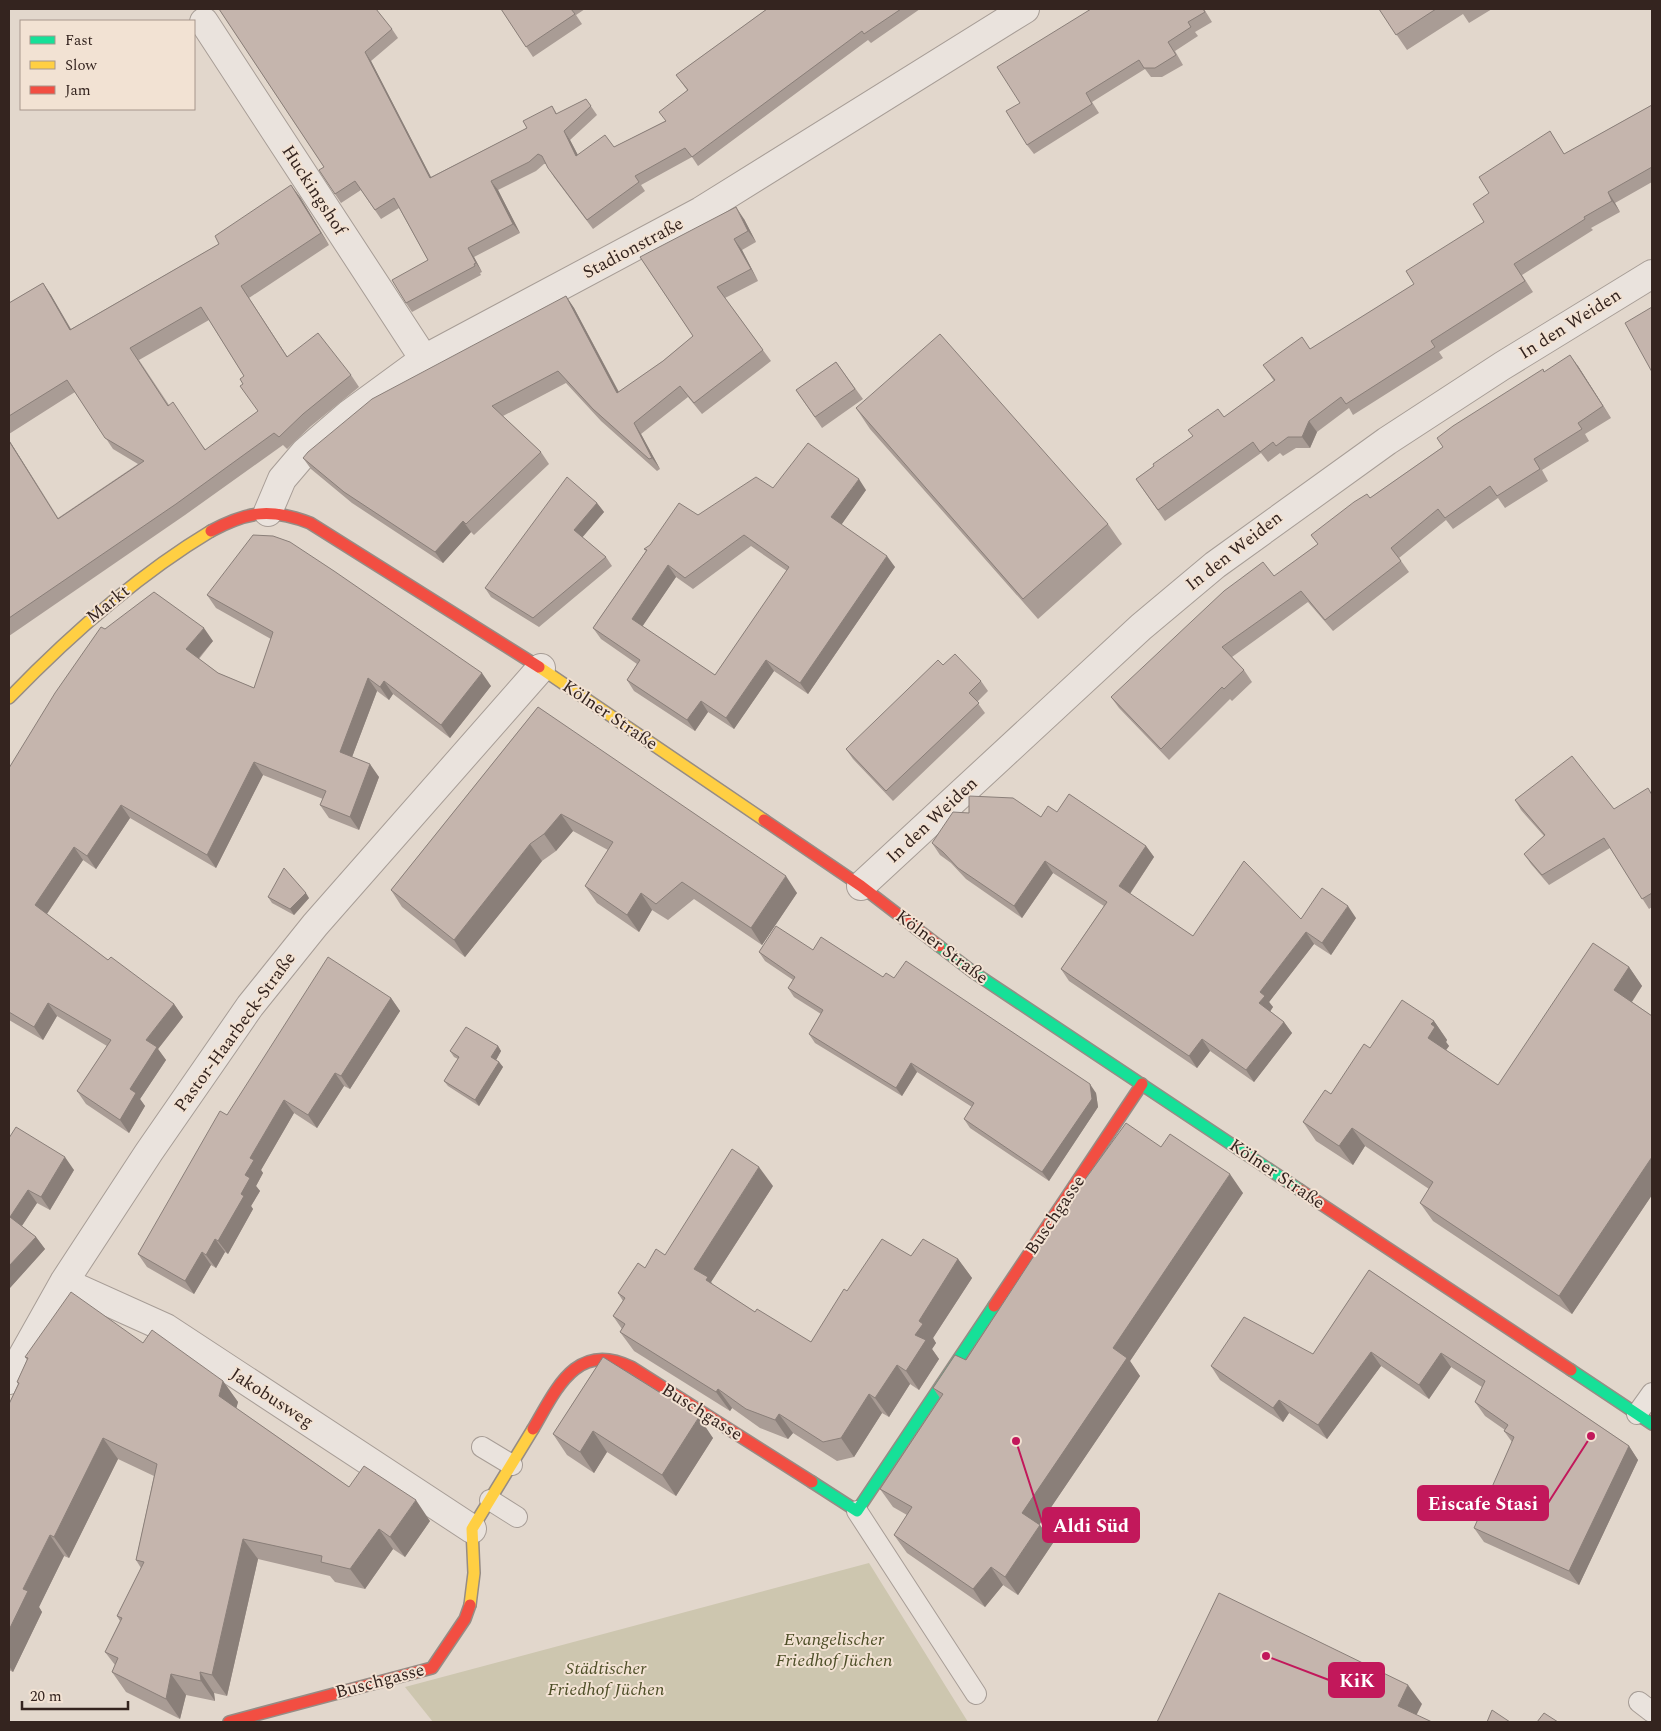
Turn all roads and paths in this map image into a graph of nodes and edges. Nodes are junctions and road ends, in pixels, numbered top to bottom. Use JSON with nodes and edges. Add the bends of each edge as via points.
{"nodes":[{"id":1,"x":1025,"y":9,"type":"edge"},
{"id":2,"x":204,"y":22,"type":"dead end"},
{"id":3,"x":1652,"y":274,"type":"edge"},
{"id":4,"x":424,"y":359,"type":"junction"},
{"id":5,"x":268,"y":512,"type":"junction"},
{"id":6,"x":220,"y":525,"type":"joint"},
{"id":7,"x":541,"y":668,"type":"junction"},
{"id":8,"x":9,"y":698,"type":"edge"},
{"id":9,"x":861,"y":886,"type":"junction"},
{"id":10,"x":1142,"y":1084,"type":"junction"},
{"id":11,"x":64,"y":1282,"type":"junction"},
{"id":12,"x":9,"y":1380,"type":"edge"},
{"id":13,"x":1652,"y":1393,"type":"edge"},
{"id":14,"x":1645,"y":1419,"type":"edge"},
{"id":15,"x":482,"y":1447,"type":"dead end"},
{"id":16,"x":512,"y":1465,"type":"junction"},
{"id":17,"x":490,"y":1500,"type":"junction"},
{"id":18,"x":857,"y":1511,"type":"junction"},
{"id":19,"x":517,"y":1517,"type":"dead end"},
{"id":20,"x":472,"y":1529,"type":"junction"},
{"id":21,"x":976,"y":1694,"type":"dead end"},
{"id":22,"x":229,"y":1722,"type":"edge"}],
"edges":[{"from":1,"to":4,"type":"street","name":"Stadionstraße","via":[[701,211]]},
{"from":2,"to":4,"type":"street","name":"Huckingshof"},
{"from":3,"to":9,"type":"street","name":"In den Weiden","via":[[1404,430],[1214,565],[1141,627]]},
{"from":4,"to":5,"type":"street","name":"Stadionstraße","via":[[310,447],[282,479]]},
{"from":5,"to":6,"type":"main road","name":"Kölner Straße","via":[[243,516]]},
{"from":5,"to":7,"type":"main road","name":"Kölner Straße","via":[[295,517],[325,531]]},
{"from":6,"to":8,"type":"main road","name":"Markt","via":[[150,571],[94,615],[48,656]]},
{"from":7,"to":9,"type":"main road","name":"Kölner Straße"},
{"from":7,"to":11,"type":"street","name":"Pastor-Haarbeck-Straße","via":[[328,911],[250,1006]]},
{"from":9,"to":10,"type":"main road","name":"Kölner Straße","via":[[973,972]]},
{"from":10,"to":14,"type":"main road","name":"Kölner Straße"},
{"from":10,"to":18,"type":"main road","name":"Buschgasse"},
{"from":11,"to":12,"type":"street","name":"Pastor-Haarbeck-Straße"},
{"from":11,"to":20,"type":"street","name":"Jakobusweg","via":[[166,1328]]},
{"from":13,"to":14,"type":"lane"},
{"from":15,"to":16,"type":"lane"},
{"from":16,"to":17,"type":"main road","name":"Buschgasse"},
{"from":16,"to":18,"type":"main road","name":"Buschgasse","via":[[568,1373],[592,1359],[612,1359],[631,1367]]},
{"from":17,"to":19,"type":"lane"},
{"from":17,"to":20,"type":"main road","name":"Buschgasse"},
{"from":18,"to":21,"type":"lane"},
{"from":20,"to":22,"type":"main road","name":"Buschgasse","via":[[472,1598],[465,1619],[432,1668]]}]}
